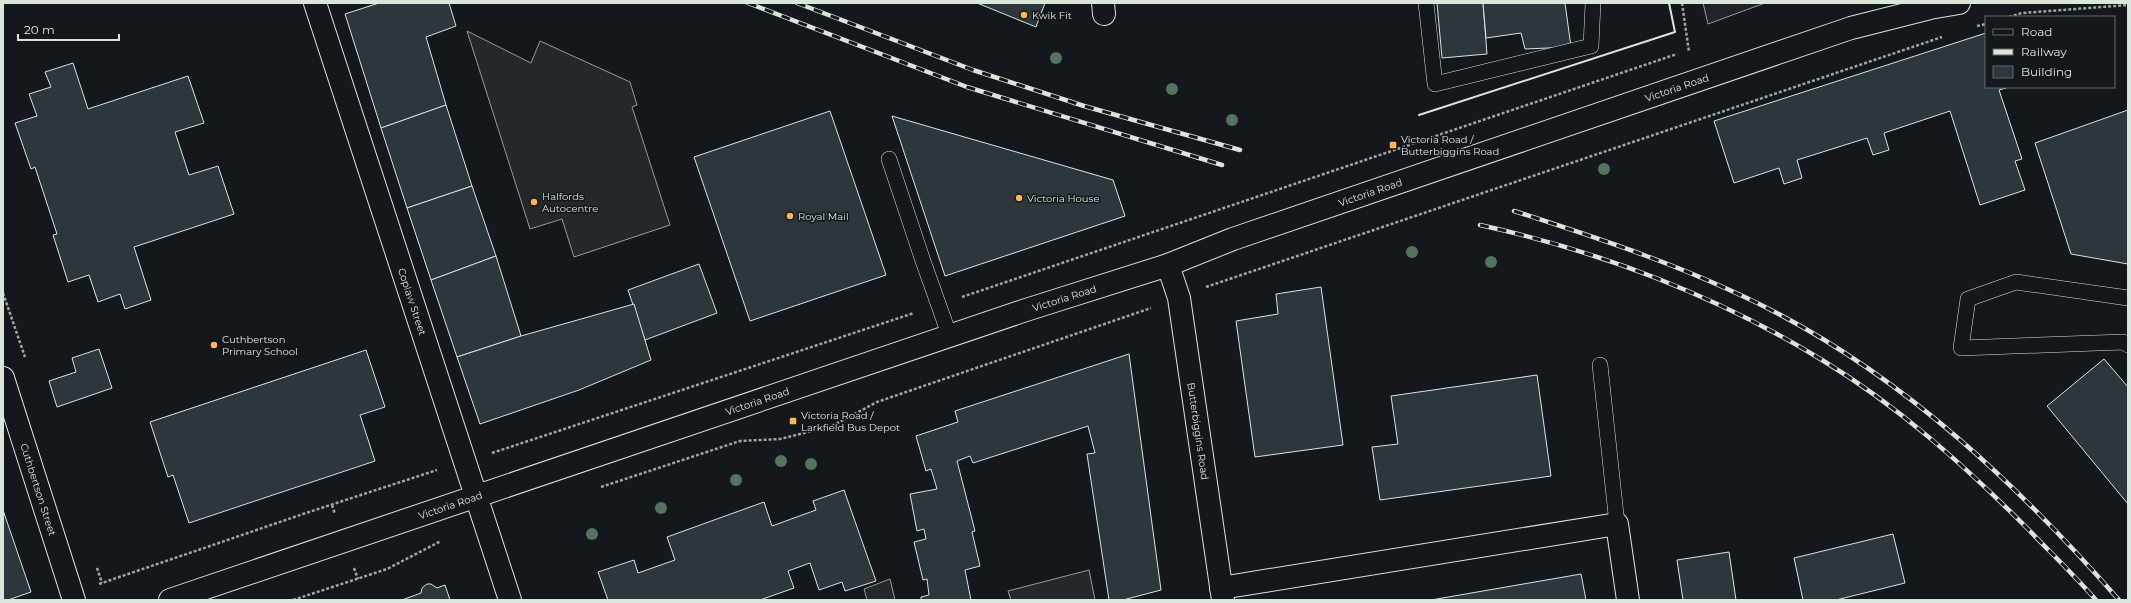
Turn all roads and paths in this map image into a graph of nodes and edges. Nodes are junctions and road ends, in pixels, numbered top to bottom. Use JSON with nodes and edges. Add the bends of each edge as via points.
{"nodes":[{"id":1,"x":315,"y":3,"type":"edge"},
{"id":2,"x":1426,"y":3,"type":"edge"},
{"id":3,"x":1593,"y":3,"type":"edge"},
{"id":4,"x":1682,"y":3,"type":"edge"},
{"id":5,"x":1959,"y":3,"type":"edge"},
{"id":6,"x":2128,"y":5,"type":"edge"},
{"id":7,"x":2012,"y":16,"type":"edge"},
{"id":8,"x":1985,"y":24,"type":"edge"},
{"id":9,"x":1972,"y":28,"type":"dead end"},
{"id":10,"x":1943,"y":37,"type":"dead end"},
{"id":11,"x":1697,"y":50,"type":"dead end"},
{"id":12,"x":1689,"y":52,"type":"junction"},
{"id":13,"x":1697,"y":82,"type":"junction"},
{"id":14,"x":890,"y":159,"type":"dead end"},
{"id":15,"x":1168,"y":265,"type":"junction"},
{"id":16,"x":1179,"y":298,"type":"junction"},
{"id":17,"x":2128,"y":298,"type":"edge"},
{"id":18,"x":939,"y":305,"type":"junction"},
{"id":19,"x":950,"y":337,"type":"junction"},
{"id":20,"x":2128,"y":345,"type":"edge"},
{"id":21,"x":1600,"y":365,"type":"dead end"},
{"id":22,"x":3,"y":378,"type":"edge"},
{"id":23,"x":466,"y":461,"type":"junction"},
{"id":24,"x":598,"y":488,"type":"dead end"},
{"id":25,"x":477,"y":496,"type":"junction"},
{"id":26,"x":1617,"y":524,"type":"junction"},
{"id":27,"x":444,"y":540,"type":"dead end"},
{"id":28,"x":102,"y":583,"type":"dead end"},
{"id":29,"x":1222,"y":594,"type":"edge"},
{"id":30,"x":74,"y":600,"type":"edge"},
{"id":31,"x":170,"y":600,"type":"edge"},
{"id":32,"x":293,"y":600,"type":"edge"},
{"id":33,"x":510,"y":600,"type":"edge"},
{"id":34,"x":1628,"y":600,"type":"edge"}],
"edges":[{"from":1,"to":23,"type":"street","name":"Coplaw Street"},
{"from":2,"to":3,"type":"lane","via":[[1435,84],[1591,46]]},
{"from":4,"to":12,"type":"path"},
{"from":5,"to":13,"type":"street","name":"Victoria Road","via":[[1851,28]]},
{"from":6,"to":7,"type":"path","via":[[2022,13]]},
{"from":8,"to":9,"type":"path"},
{"from":10,"to":16,"type":"path","via":[[1240,274]]},
{"from":11,"to":12,"type":"path"},
{"from":12,"to":13,"type":"path"},
{"from":12,"to":18,"type":"path","via":[[1670,56]]},
{"from":13,"to":15,"type":"street","name":"Victoria Road","via":[[1241,237]]},
{"from":14,"to":18,"type":"lane"},
{"from":15,"to":16,"type":"street","name":"Butterbiggins Road"},
{"from":15,"to":19,"type":"street","name":"Victoria Road"},
{"from":16,"to":24,"type":"path","via":[[877,402],[832,426],[780,439],[740,441]]},
{"from":16,"to":29,"type":"street","name":"Butterbiggins Road"},
{"from":17,"to":20,"type":"lane","via":[[2016,282],[1968,299],[1961,348],[2123,342]]},
{"from":18,"to":19,"type":"lane"},
{"from":18,"to":23,"type":"path"},
{"from":19,"to":25,"type":"street","name":"Victoria Road"},
{"from":21,"to":26,"type":"lane"},
{"from":22,"to":30,"type":"street","name":"Cuthbertson Street"},
{"from":23,"to":25,"type":"street","name":"Coplaw Street"},
{"from":23,"to":28,"type":"path"},
{"from":25,"to":31,"type":"street","name":"Victoria Road"},
{"from":25,"to":33,"type":"street","name":"Coplaw Street"},
{"from":26,"to":29,"type":"street"},
{"from":26,"to":34,"type":"street"},
{"from":27,"to":32,"type":"path","via":[[387,569]]}]}
